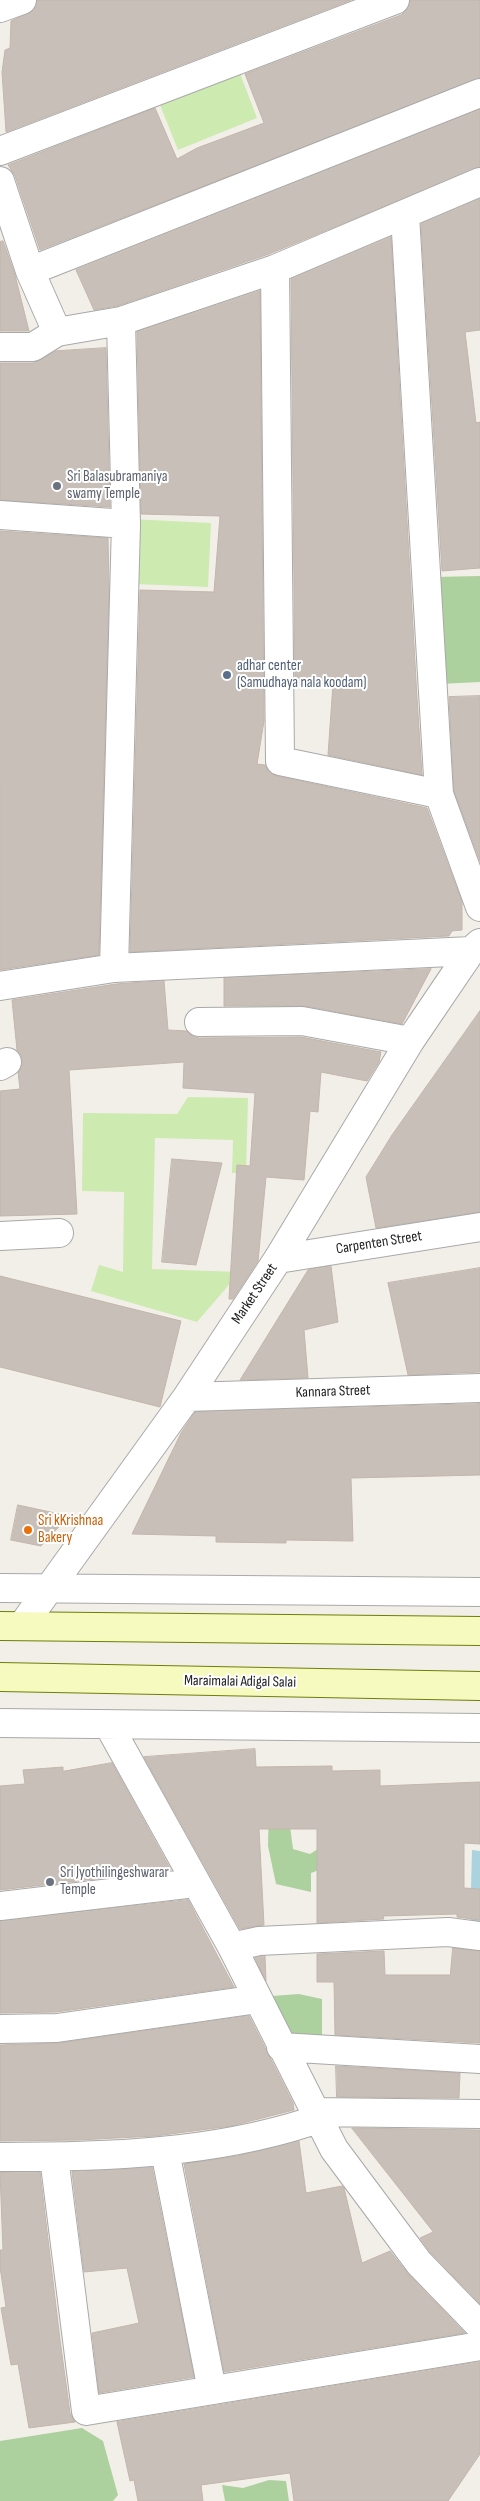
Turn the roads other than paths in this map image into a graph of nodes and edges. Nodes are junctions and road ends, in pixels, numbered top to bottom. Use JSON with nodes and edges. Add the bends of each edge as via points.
{"nodes":[{"id":1,"x":22,"y":0,"type":"edge"},
{"id":2,"x":394,"y":0,"type":"edge"},
{"id":3,"x":0,"y":8,"type":"edge"},
{"id":4,"x":480,"y":93,"type":"edge"},
{"id":5,"x":0,"y":151,"type":"edge"},
{"id":6,"x":0,"y":181,"type":"edge"},
{"id":7,"x":480,"y":182,"type":"edge"},
{"id":8,"x":405,"y":215,"type":"junction"},
{"id":9,"x":275,"y":269,"type":"junction"},
{"id":10,"x":30,"y":271,"type":"junction"},
{"id":11,"x":121,"y":321,"type":"junction"},
{"id":12,"x":57,"y":332,"type":"junction"},
{"id":13,"x":0,"y":347,"type":"edge"},
{"id":14,"x":0,"y":516,"type":"edge"},
{"id":15,"x":126,"y":524,"type":"junction"},
{"id":16,"x":440,"y":794,"type":"junction"},
{"id":17,"x":480,"y":907,"type":"edge"},
{"id":18,"x":476,"y":947,"type":"edge"},
{"id":19,"x":114,"y":968,"type":"junction"},
{"id":20,"x":0,"y":986,"type":"edge"},
{"id":21,"x":199,"y":1022,"type":"dead end"},
{"id":22,"x":410,"y":1041,"type":"junction"},
{"id":23,"x":480,"y":1227,"type":"edge"},
{"id":24,"x":59,"y":1233,"type":"dead end"},
{"id":25,"x":0,"y":1236,"type":"edge"},
{"id":26,"x":278,"y":1259,"type":"junction"},
{"id":27,"x":480,"y":1388,"type":"edge"},
{"id":28,"x":187,"y":1397,"type":"junction"},
{"id":29,"x":0,"y":1588,"type":"edge"},
{"id":30,"x":49,"y":1589,"type":"junction"},
{"id":31,"x":480,"y":1592,"type":"edge"},
{"id":32,"x":11,"y":1626,"type":"edge"},
{"id":33,"x":480,"y":1632,"type":"edge"},
{"id":34,"x":0,"y":1677,"type":"edge"},
{"id":35,"x":480,"y":1686,"type":"edge"},
{"id":36,"x":0,"y":1723,"type":"edge"},
{"id":37,"x":108,"y":1724,"type":"junction"},
{"id":38,"x":480,"y":1728,"type":"edge"},
{"id":39,"x":195,"y":1883,"type":"junction"},
{"id":40,"x":0,"y":1906,"type":"edge"},
{"id":41,"x":480,"y":1936,"type":"edge"},
{"id":42,"x":232,"y":1947,"type":"junction"},
{"id":43,"x":258,"y":1999,"type":"junction"},
{"id":44,"x":0,"y":2029,"type":"edge"},
{"id":45,"x":281,"y":2047,"type":"junction"},
{"id":46,"x":480,"y":2058,"type":"edge"},
{"id":47,"x":314,"y":2112,"type":"junction"},
{"id":48,"x":480,"y":2114,"type":"edge"},
{"id":49,"x":165,"y":2151,"type":"junction"},
{"id":50,"x":0,"y":2157,"type":"edge"},
{"id":51,"x":54,"y":2157,"type":"junction"},
{"id":52,"x":480,"y":2326,"type":"edge"},
{"id":53,"x":480,"y":2346,"type":"edge"},
{"id":54,"x":212,"y":2390,"type":"junction"}],
"edges":[{"from":1,"to":3,"type":"street"},
{"from":2,"to":5,"type":"street"},
{"from":4,"to":10,"type":"street"},
{"from":6,"to":10,"type":"street"},
{"from":7,"to":8,"type":"street"},
{"from":8,"to":9,"type":"street"},
{"from":8,"to":16,"type":"street"},
{"from":9,"to":11,"type":"street"},
{"from":9,"to":16,"type":"street","via":[[280,761]]},
{"from":10,"to":12,"type":"street"},
{"from":11,"to":12,"type":"street"},
{"from":11,"to":15,"type":"street"},
{"from":12,"to":13,"type":"street","via":[[32,346]]},
{"from":14,"to":15,"type":"street"},
{"from":15,"to":19,"type":"street"},
{"from":16,"to":17,"type":"street"},
{"from":18,"to":19,"type":"street","name":"Market Street"},
{"from":18,"to":22,"type":"street","name":"Market Street"},
{"from":19,"to":20,"type":"street","name":"Market Street"},
{"from":21,"to":22,"type":"street","via":[[302,1020]]},
{"from":22,"to":26,"type":"street","name":"Market Street"},
{"from":23,"to":26,"type":"street","name":"Carpenten Street"},
{"from":24,"to":25,"type":"street"},
{"from":26,"to":28,"type":"street","name":"Market Street"},
{"from":27,"to":28,"type":"street","name":"Kannara Street"},
{"from":28,"to":30,"type":"street","name":"Market Street"},
{"from":29,"to":30,"type":"street"},
{"from":30,"to":31,"type":"street"},
{"from":30,"to":32,"type":"street","name":"Market Street"},
{"from":32,"to":33,"type":"main road"},
{"from":34,"to":35,"type":"main road","name":"Maraimalai Adigal Salai"},
{"from":36,"to":37,"type":"street"},
{"from":37,"to":38,"type":"street"},
{"from":37,"to":39,"type":"street"},
{"from":39,"to":40,"type":"street"},
{"from":39,"to":42,"type":"street"},
{"from":41,"to":42,"type":"street","via":[[448,1932],[259,1942]]},
{"from":42,"to":43,"type":"street"},
{"from":43,"to":44,"type":"street","via":[[58,2028]]},
{"from":43,"to":45,"type":"street"},
{"from":45,"to":46,"type":"street"},
{"from":45,"to":47,"type":"street"},
{"from":47,"to":48,"type":"street"},
{"from":47,"to":49,"type":"street","via":[[309,2122],[274,2133]]},
{"from":47,"to":52,"type":"street","via":[[334,2149],[419,2263]]},
{"from":49,"to":51,"type":"street"},
{"from":49,"to":54,"type":"street"},
{"from":50,"to":51,"type":"street"},
{"from":51,"to":54,"type":"street","via":[[86,2411]]},
{"from":53,"to":54,"type":"street"}]}
